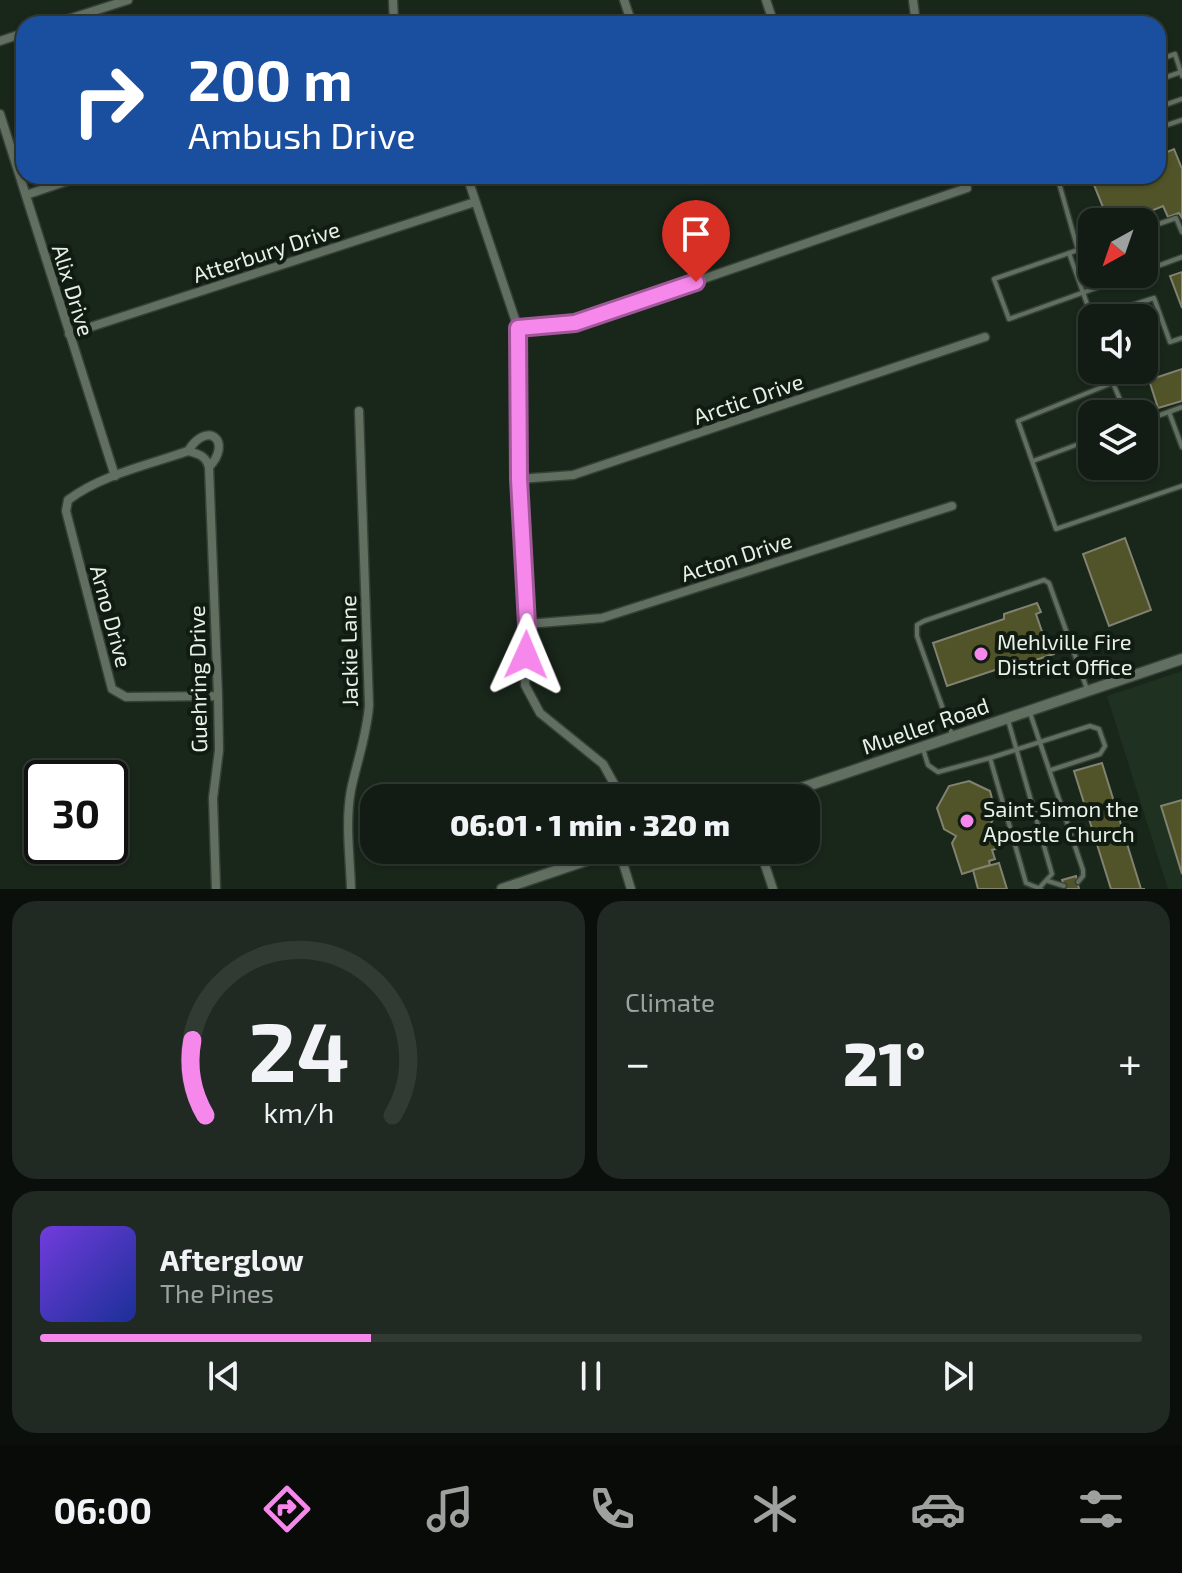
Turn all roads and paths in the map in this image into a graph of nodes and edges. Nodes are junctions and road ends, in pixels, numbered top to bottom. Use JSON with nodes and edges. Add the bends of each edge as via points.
{"nodes":[{"id":1,"x":128,"y":0,"type":"edge"},
{"id":2,"x":78,"y":16,"type":"edge"},
{"id":3,"x":1166,"y":57,"type":"edge"},
{"id":4,"x":1181,"y":74,"type":"edge"},
{"id":5,"x":0,"y":114,"type":"edge"},
{"id":6,"x":16,"y":164,"type":"edge"},
{"id":7,"x":22,"y":184,"type":"edge"},
{"id":8,"x":58,"y":184,"type":"edge"},
{"id":9,"x":469,"y":184,"type":"edge"},
{"id":10,"x":1059,"y":184,"type":"edge"},
{"id":11,"x":967,"y":188,"type":"dead end"},
{"id":12,"x":26,"y":195,"type":"junction"},
{"id":13,"x":475,"y":202,"type":"junction"},
{"id":14,"x":1158,"y":224,"type":"edge"},
{"id":15,"x":1182,"y":232,"type":"edge"},
{"id":16,"x":1078,"y":250,"type":"joint"},
{"id":17,"x":1069,"y":253,"type":"junction"},
{"id":18,"x":1182,"y":257,"type":"edge"},
{"id":19,"x":1158,"y":266,"type":"edge"},
{"id":20,"x":1097,"y":288,"type":"edge"},
{"id":21,"x":1083,"y":293,"type":"junction"},
{"id":22,"x":1087,"y":304,"type":"edge"},
{"id":23,"x":1136,"y":304,"type":"edge"},
{"id":24,"x":1156,"y":304,"type":"edge"},
{"id":25,"x":1158,"y":309,"type":"edge"},
{"id":26,"x":518,"y":328,"type":"junction"},
{"id":27,"x":69,"y":334,"type":"junction"},
{"id":28,"x":985,"y":337,"type":"dead end"},
{"id":29,"x":1182,"y":338,"type":"edge"},
{"id":30,"x":1110,"y":384,"type":"edge"},
{"id":31,"x":1182,"y":407,"type":"edge"},
{"id":32,"x":359,"y":411,"type":"dead end"},
{"id":33,"x":1169,"y":412,"type":"junction"},
{"id":34,"x":1158,"y":416,"type":"edge"},
{"id":35,"x":1078,"y":444,"type":"edge"},
{"id":36,"x":1182,"y":447,"type":"edge"},
{"id":37,"x":188,"y":451,"type":"junction"},
{"id":38,"x":1033,"y":461,"type":"junction"},
{"id":39,"x":209,"y":467,"type":"junction"},
{"id":40,"x":115,"y":476,"type":"junction"},
{"id":41,"x":519,"y":479,"type":"junction"},
{"id":42,"x":1182,"y":486,"type":"edge"},
{"id":43,"x":952,"y":506,"type":"dead end"},
{"id":44,"x":527,"y":624,"type":"junction"},
{"id":45,"x":1182,"y":659,"type":"edge"},
{"id":46,"x":1088,"y":691,"type":"junction"},
{"id":47,"x":218,"y":696,"type":"junction"},
{"id":48,"x":1030,"y":710,"type":"junction"},
{"id":49,"x":1007,"y":718,"type":"junction"},
{"id":50,"x":953,"y":737,"type":"junction"},
{"id":51,"x":1041,"y":742,"type":"junction"},
{"id":52,"x":922,"y":747,"type":"junction"},
{"id":53,"x":1015,"y":749,"type":"junction"},
{"id":54,"x":990,"y":758,"type":"junction"},
{"id":55,"x":1051,"y":770,"type":"junction"},
{"id":56,"x":614,"y":784,"type":"edge"},
{"id":57,"x":813,"y":784,"type":"edge"},
{"id":58,"x":576,"y":864,"type":"edge"},
{"id":59,"x":623,"y":864,"type":"edge"},
{"id":60,"x":765,"y":864,"type":"edge"},
{"id":61,"x":1048,"y":881,"type":"junction"},
{"id":62,"x":1078,"y":882,"type":"dead end"},
{"id":63,"x":1064,"y":886,"type":"dead end"},
{"id":64,"x":1041,"y":888,"type":"edge"},
{"id":65,"x":216,"y":889,"type":"edge"},
{"id":66,"x":351,"y":889,"type":"edge"},
{"id":67,"x":502,"y":889,"type":"edge"},
{"id":68,"x":631,"y":889,"type":"edge"},
{"id":69,"x":773,"y":889,"type":"edge"}],
"edges":[{"from":1,"to":2,"type":"street"},
{"from":3,"to":4,"type":"lane","via":[[1175,54]]},
{"from":5,"to":6,"type":"street","name":"Alix Drive"},
{"from":7,"to":12,"type":"street","name":"Alix Drive"},
{"from":8,"to":12,"type":"street"},
{"from":9,"to":13,"type":"street"},
{"from":10,"to":16,"type":"lane"},
{"from":11,"to":26,"type":"street","via":[[575,323]]},
{"from":12,"to":27,"type":"street","name":"Alix Drive"},
{"from":13,"to":26,"type":"street"},
{"from":13,"to":27,"type":"street","name":"Atterbury Drive"},
{"from":14,"to":15,"type":"lane","via":[[1176,218]]},
{"from":16,"to":17,"type":"lane"},
{"from":17,"to":21,"type":"lane"},
{"from":17,"to":21,"type":"lane","via":[[994,279],[1009,319]]},
{"from":18,"to":19,"type":"lane"},
{"from":20,"to":21,"type":"lane"},
{"from":21,"to":22,"type":"lane"},
{"from":23,"to":24,"type":"lane","via":[[1154,298]]},
{"from":25,"to":29,"type":"lane","via":[[1170,342]]},
{"from":26,"to":41,"type":"street"},
{"from":27,"to":40,"type":"street","name":"Alix Drive"},
{"from":28,"to":41,"type":"street","name":"Arctic Drive","via":[[573,475]]},
{"from":30,"to":38,"type":"lane","via":[[1018,421]]},
{"from":31,"to":33,"type":"lane"},
{"from":32,"to":66,"type":"street","name":"Jackie Lane","via":[[369,705],[348,818]]},
{"from":33,"to":34,"type":"lane"},
{"from":33,"to":36,"type":"lane"},
{"from":35,"to":38,"type":"lane"},
{"from":37,"to":39,"type":"street","via":[[207,460]]},
{"from":37,"to":39,"type":"street","name":"Guehring Drive","via":[[201,436],[216,438],[219,454]]},
{"from":37,"to":40,"type":"street","name":"Guehring Drive"},
{"from":38,"to":42,"type":"lane","via":[[1056,529]]},
{"from":39,"to":47,"type":"street","name":"Guehring Drive"},
{"from":40,"to":47,"type":"street","name":"Arno Drive","via":[[65,505],[112,689],[126,697]]},
{"from":41,"to":44,"type":"street"},
{"from":43,"to":44,"type":"street","name":"Acton Drive","via":[[602,618]]},
{"from":44,"to":56,"type":"street","via":[[525,685],[540,713],[603,764]]},
{"from":45,"to":46,"type":"street","name":"Mueller Road"},
{"from":46,"to":48,"type":"street","name":"Mueller Road"},
{"from":46,"to":50,"type":"lane","via":[[1044,580],[917,625]]},
{"from":47,"to":65,"type":"street","name":"Guehring Drive"},
{"from":48,"to":49,"type":"street","name":"Mueller Road"},
{"from":48,"to":51,"type":"lane"},
{"from":49,"to":50,"type":"street","name":"Mueller Road"},
{"from":49,"to":53,"type":"lane"},
{"from":50,"to":52,"type":"street","name":"Mueller Road"},
{"from":51,"to":53,"type":"lane"},
{"from":51,"to":55,"type":"lane"},
{"from":51,"to":55,"type":"lane","via":[[1090,726],[1099,729],[1105,746],[1100,754]]},
{"from":52,"to":54,"type":"lane","via":[[928,765],[938,772]]},
{"from":52,"to":57,"type":"street","name":"Mueller Road"},
{"from":53,"to":54,"type":"lane"},
{"from":53,"to":61,"type":"lane","via":[[1052,874]]},
{"from":54,"to":64,"type":"lane","via":[[1026,883]]},
{"from":55,"to":62,"type":"lane","via":[[1083,870]]},
{"from":58,"to":67,"type":"street"},
{"from":59,"to":68,"type":"street"},
{"from":60,"to":69,"type":"street"},
{"from":61,"to":63,"type":"lane"},
{"from":61,"to":64,"type":"lane"}]}
